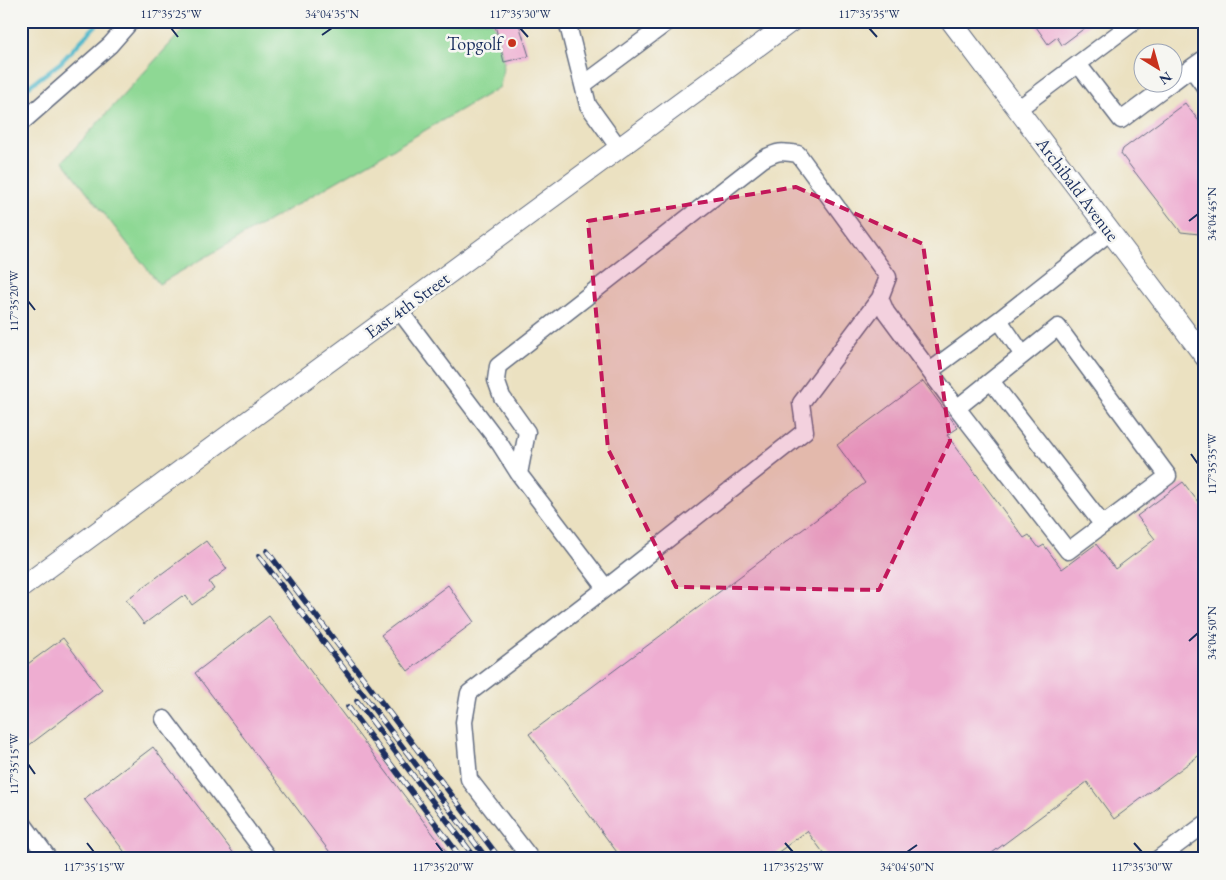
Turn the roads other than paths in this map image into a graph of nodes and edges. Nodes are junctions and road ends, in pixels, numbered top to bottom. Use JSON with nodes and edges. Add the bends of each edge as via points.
{"nodes":[{"id":1,"x":131,"y":21,"type":"edge"},
{"id":2,"x":567,"y":21,"type":"edge"},
{"id":3,"x":669,"y":21,"type":"edge"},
{"id":4,"x":792,"y":21,"type":"edge"},
{"id":5,"x":952,"y":21,"type":"edge"},
{"id":6,"x":1135,"y":21,"type":"edge"},
{"id":7,"x":1205,"y":58,"type":"edge"},
{"id":8,"x":1078,"y":64,"type":"junction"},
{"id":9,"x":1191,"y":68,"type":"junction"},
{"id":10,"x":1184,"y":73,"type":"edge"},
{"id":11,"x":583,"y":85,"type":"junction"},
{"id":12,"x":1205,"y":86,"type":"edge"},
{"id":13,"x":1159,"y":92,"type":"edge"},
{"id":14,"x":1018,"y":109,"type":"junction"},
{"id":15,"x":21,"y":123,"type":"edge"},
{"id":16,"x":619,"y":148,"type":"junction"},
{"id":17,"x":1110,"y":232,"type":"junction"},
{"id":18,"x":880,"y":298,"type":"junction"},
{"id":19,"x":399,"y":310,"type":"junction"},
{"id":20,"x":998,"y":320,"type":"junction"},
{"id":21,"x":1023,"y":355,"type":"junction"},
{"id":22,"x":1205,"y":357,"type":"edge"},
{"id":23,"x":930,"y":371,"type":"junction"},
{"id":24,"x":991,"y":381,"type":"junction"},
{"id":25,"x":957,"y":408,"type":"junction"},
{"id":26,"x":519,"y":474,"type":"junction"},
{"id":27,"x":1102,"y":525,"type":"junction"},
{"id":28,"x":21,"y":588,"type":"edge"},
{"id":29,"x":606,"y":588,"type":"junction"},
{"id":30,"x":164,"y":720,"type":"dead end"},
{"id":31,"x":21,"y":821,"type":"edge"},
{"id":32,"x":1205,"y":824,"type":"edge"},
{"id":33,"x":50,"y":859,"type":"edge"},
{"id":34,"x":269,"y":859,"type":"edge"},
{"id":35,"x":531,"y":859,"type":"edge"},
{"id":36,"x":1158,"y":859,"type":"edge"}],
"edges":[{"from":1,"to":15,"type":"street","via":[[110,45]]},
{"from":2,"to":11,"type":"street"},
{"from":3,"to":11,"type":"street"},
{"from":4,"to":16,"type":"main road","name":"East 4th Street"},
{"from":5,"to":14,"type":"main road","name":"Archibald Avenue"},
{"from":6,"to":8,"type":"street"},
{"from":7,"to":9,"type":"street"},
{"from":8,"to":13,"type":"street","via":[[1120,120]]},
{"from":8,"to":14,"type":"street"},
{"from":9,"to":10,"type":"street"},
{"from":9,"to":12,"type":"street"},
{"from":11,"to":16,"type":"street","via":[[588,105]]},
{"from":14,"to":17,"type":"main road","name":"Archibald Avenue"},
{"from":16,"to":19,"type":"main road","name":"East 4th Street"},
{"from":17,"to":20,"type":"street"},
{"from":17,"to":22,"type":"main road","name":"Archibald Avenue"},
{"from":18,"to":23,"type":"street","via":[[886,312]]},
{"from":18,"to":26,"type":"street","via":[[888,277],[798,154],[777,152],[770,155],[498,366],[496,380],[502,397],[527,432]]},
{"from":18,"to":29,"type":"street","via":[[801,403],[805,431]]},
{"from":19,"to":26,"type":"street"},
{"from":19,"to":28,"type":"main road","name":"East 4th Street"},
{"from":20,"to":21,"type":"street"},
{"from":20,"to":23,"type":"street"},
{"from":21,"to":24,"type":"street"},
{"from":21,"to":27,"type":"street","via":[[1058,327],[1168,476]]},
{"from":23,"to":25,"type":"street"},
{"from":24,"to":25,"type":"street"},
{"from":24,"to":27,"type":"street"},
{"from":25,"to":27,"type":"street","via":[[1068,551]]},
{"from":26,"to":29,"type":"street"},
{"from":29,"to":35,"type":"street","via":[[469,693],[464,722],[469,779]]},
{"from":30,"to":34,"type":"street"},
{"from":31,"to":33,"type":"street"},
{"from":32,"to":36,"type":"street"}]}
